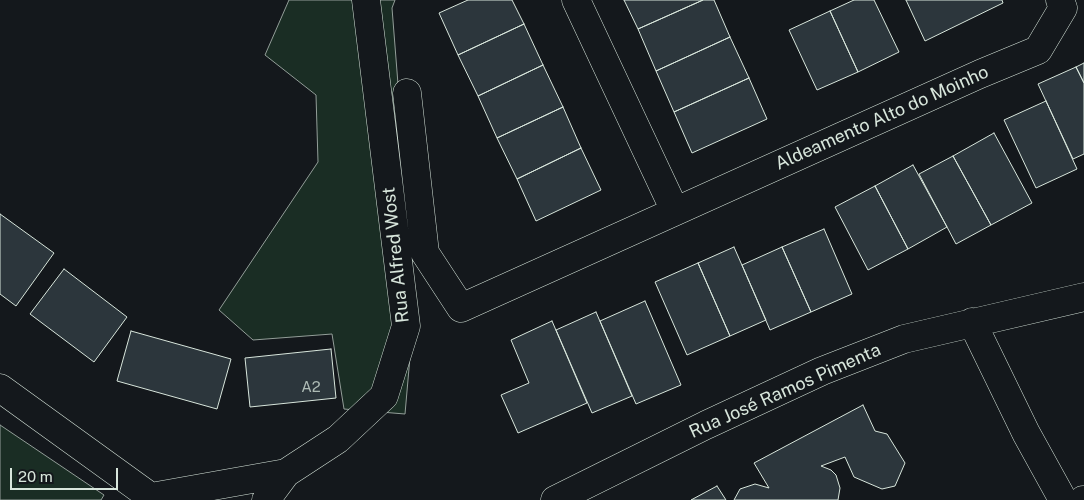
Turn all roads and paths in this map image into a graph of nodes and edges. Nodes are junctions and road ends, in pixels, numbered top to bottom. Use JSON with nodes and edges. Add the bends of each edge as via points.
{"nodes":[{"id":1,"x":366,"y":0,"type":"edge"},
{"id":2,"x":576,"y":0,"type":"edge"},
{"id":3,"x":1060,"y":0,"type":"edge"},
{"id":4,"x":407,"y":93,"type":"dead end"},
{"id":5,"x":675,"y":211,"type":"junction"},
{"id":6,"x":1084,"y":296,"type":"edge"},
{"id":7,"x":972,"y":322,"type":"junction"},
{"id":8,"x":0,"y":388,"type":"edge"},
{"id":9,"x":286,"y":473,"type":"junction"},
{"id":10,"x":153,"y":498,"type":"edge"},
{"id":11,"x":266,"y":500,"type":"edge"},
{"id":12,"x":555,"y":500,"type":"edge"},
{"id":13,"x":1063,"y":500,"type":"edge"}],
"edges":[{"from":1,"to":9,"type":"street","name":"Rua Alfred Wost","via":[[406,326],[384,396],[338,439]]},
{"from":2,"to":5,"type":"street"},
{"from":3,"to":5,"type":"street","name":"Aldeamento Alto do Moinho","via":[[1063,8],[1038,50]]},
{"from":4,"to":5,"type":"street","name":"Aldeamento Alto do Moinho","via":[[425,253],[461,308]]},
{"from":6,"to":7,"type":"street","name":"Rua José Ramos Pimenta"},
{"from":7,"to":12,"type":"street","name":"Rua José Ramos Pimenta","via":[[904,339],[822,371]]},
{"from":7,"to":13,"type":"street"},
{"from":8,"to":10,"type":"street"},
{"from":9,"to":10,"type":"street","name":"Rua Alfred Wost"},
{"from":9,"to":11,"type":"street"}]}
